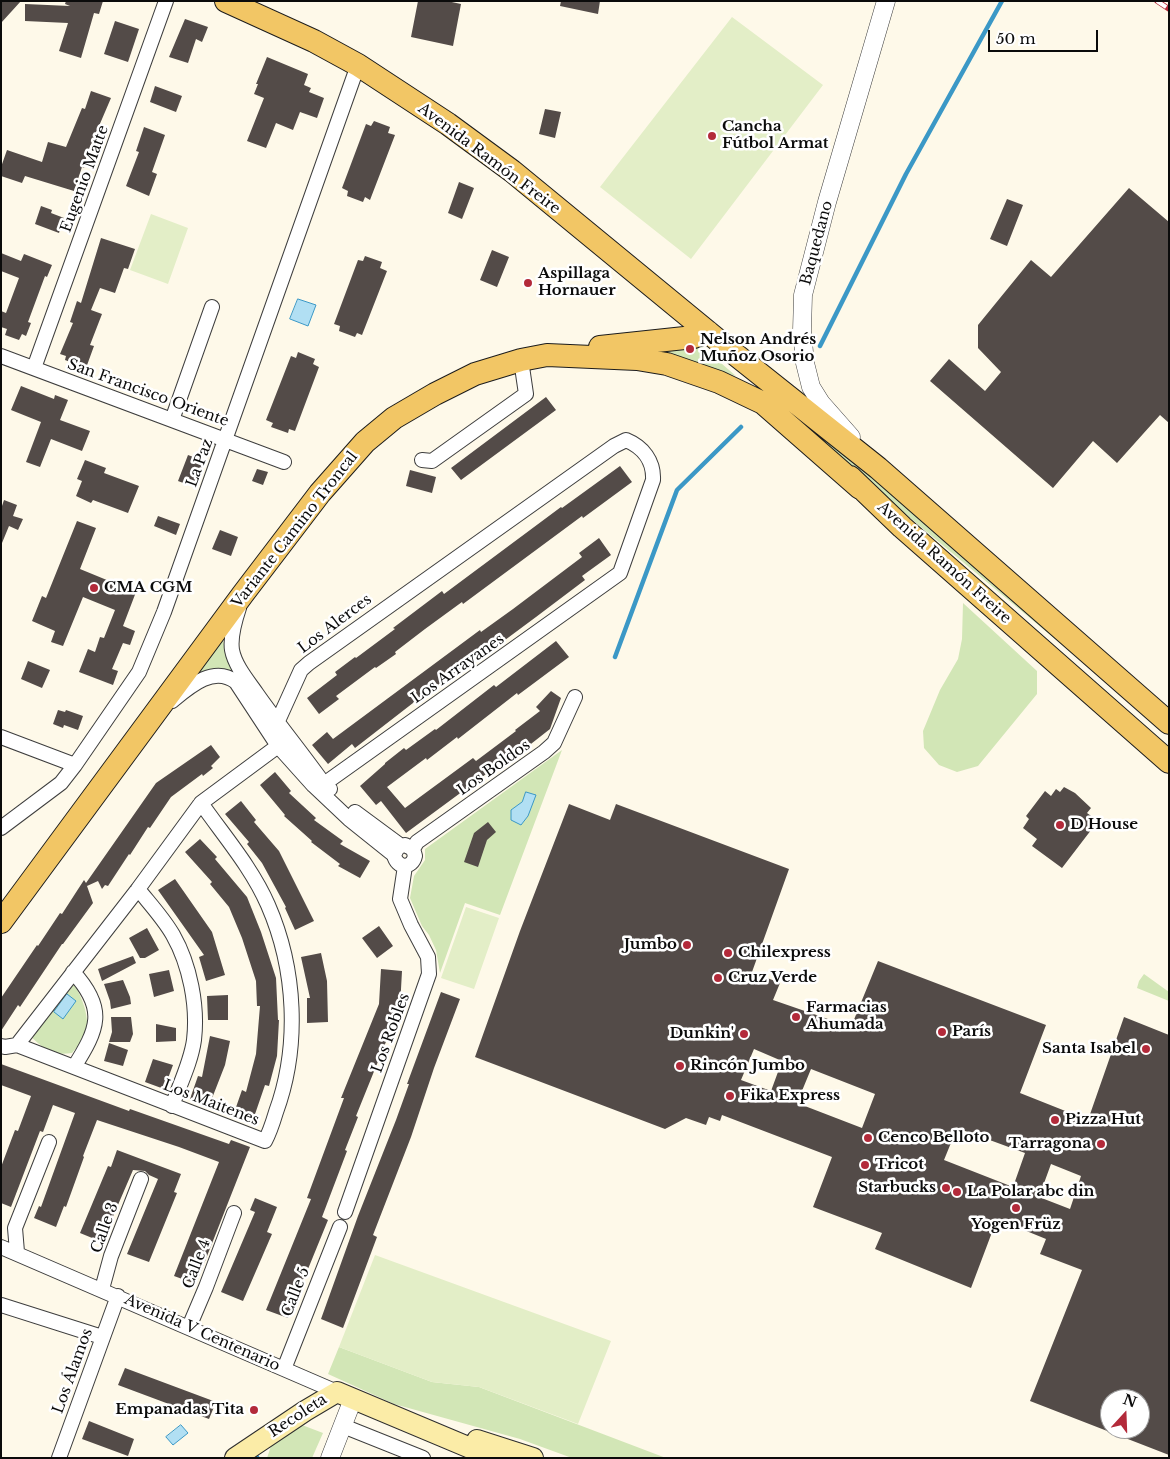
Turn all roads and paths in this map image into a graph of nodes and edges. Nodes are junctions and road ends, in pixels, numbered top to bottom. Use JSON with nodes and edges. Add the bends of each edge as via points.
{"nodes":[{"id":1,"x":166,"y":1,"type":"edge"},
{"id":2,"x":226,"y":1,"type":"edge"},
{"id":3,"x":886,"y":1,"type":"edge"},
{"id":4,"x":358,"y":66,"type":"junction"},
{"id":5,"x":212,"y":306,"type":"dead end"},
{"id":6,"x":708,"y":332,"type":"junction"},
{"id":7,"x":730,"y":351,"type":"junction"},
{"id":8,"x":547,"y":355,"type":"junction"},
{"id":9,"x":1,"y":356,"type":"edge"},
{"id":10,"x":521,"y":360,"type":"junction"},
{"id":11,"x":34,"y":368,"type":"junction"},
{"id":12,"x":172,"y":420,"type":"junction"},
{"id":13,"x":226,"y":439,"type":"junction"},
{"id":14,"x":422,"y":460,"type":"dead end"},
{"id":15,"x":284,"y":462,"type":"dead end"},
{"id":16,"x":878,"y":468,"type":"junction"},
{"id":17,"x":860,"y":488,"type":"junction"},
{"id":18,"x":620,"y":573,"type":"joint"},
{"id":19,"x":243,"y":594,"type":"junction"},
{"id":20,"x":241,"y":680,"type":"junction"},
{"id":21,"x":575,"y":697,"type":"dead end"},
{"id":22,"x":152,"y":718,"type":"junction"},
{"id":23,"x":277,"y":723,"type":"junction"},
{"id":24,"x":1169,"y":723,"type":"edge"},
{"id":25,"x":1,"y":737,"type":"edge"},
{"id":26,"x":278,"y":746,"type":"junction"},
{"id":27,"x":1169,"y":762,"type":"edge"},
{"id":28,"x":75,"y":765,"type":"junction"},
{"id":29,"x":318,"y":785,"type":"junction"},
{"id":30,"x":201,"y":803,"type":"junction"},
{"id":31,"x":1,"y":828,"type":"edge"},
{"id":32,"x":402,"y":850,"type":"junction"},
{"id":33,"x":138,"y":889,"type":"junction"},
{"id":34,"x":1,"y":922,"type":"edge"},
{"id":35,"x":73,"y":972,"type":"junction"},
{"id":36,"x":17,"y":1044,"type":"junction"},
{"id":37,"x":1,"y":1046,"type":"edge"},
{"id":38,"x":74,"y":1067,"type":"junction"},
{"id":39,"x":172,"y":1106,"type":"junction"},
{"id":40,"x":49,"y":1142,"type":"dead end"},
{"id":41,"x":141,"y":1179,"type":"dead end"},
{"id":42,"x":234,"y":1212,"type":"dead end"},
{"id":43,"x":345,"y":1212,"type":"dead end"},
{"id":44,"x":1,"y":1222,"type":"edge"},
{"id":45,"x":340,"y":1227,"type":"dead end"},
{"id":46,"x":15,"y":1228,"type":"junction"},
{"id":47,"x":1,"y":1247,"type":"edge"},
{"id":48,"x":17,"y":1252,"type":"junction"},
{"id":49,"x":102,"y":1289,"type":"junction"},
{"id":50,"x":118,"y":1296,"type":"junction"},
{"id":51,"x":1,"y":1305,"type":"edge"},
{"id":52,"x":189,"y":1327,"type":"junction"},
{"id":53,"x":102,"y":1337,"type":"junction"},
{"id":54,"x":284,"y":1369,"type":"junction"},
{"id":55,"x":345,"y":1396,"type":"junction"},
{"id":56,"x":386,"y":1413,"type":"junction"},
{"id":57,"x":343,"y":1426,"type":"junction"},
{"id":58,"x":59,"y":1458,"type":"edge"},
{"id":59,"x":235,"y":1458,"type":"edge"},
{"id":60,"x":330,"y":1458,"type":"edge"},
{"id":61,"x":423,"y":1458,"type":"edge"},
{"id":62,"x":494,"y":1458,"type":"edge"},
{"id":63,"x":533,"y":1458,"type":"edge"}],
"edges":[{"from":1,"to":11,"type":"street","name":"Eugenio Matte"},
{"from":2,"to":4,"type":"main road","name":"Avenida Ramón Freire","via":[[314,41]]},
{"from":3,"to":16,"type":"street","name":"Baquedano","via":[[803,295],[802,331],[812,387],[821,403]]},
{"from":4,"to":6,"type":"main road","name":"Avenida Ramón Freire","via":[[448,124],[512,172]]},
{"from":4,"to":13,"type":"street","name":"La Paz"},
{"from":5,"to":12,"type":"street"},
{"from":6,"to":7,"type":"main road","name":"Avenida Ramón Freire"},
{"from":6,"to":8,"type":"main road","via":[[694,337]]},
{"from":7,"to":16,"type":"main road","name":"Avenida Ramón Freire"},
{"from":7,"to":17,"type":"main road","name":"Avenida Ramón Freire"},
{"from":8,"to":10,"type":"main road","name":"Variante Camino Troncal"},
{"from":8,"to":17,"type":"main road","name":"Variante Camino Troncal","via":[[637,359],[667,364],[719,382],[763,403]]},
{"from":9,"to":11,"type":"street","name":"San Francisco Oriente"},
{"from":10,"to":14,"type":"street","via":[[526,394],[432,461]]},
{"from":10,"to":19,"type":"main road","name":"Variante Camino Troncal","via":[[475,374],[435,394],[394,418],[365,442],[320,493]]},
{"from":11,"to":12,"type":"street","name":"San Francisco Oriente"},
{"from":12,"to":13,"type":"street","name":"San Francisco Oriente"},
{"from":13,"to":15,"type":"street","name":"San Francisco Oriente"},
{"from":13,"to":28,"type":"street","name":"La Paz","via":[[139,672]]},
{"from":16,"to":24,"type":"main road","name":"Avenida Ramón Freire"},
{"from":17,"to":27,"type":"main road","name":"Avenida Ramón Freire"},
{"from":18,"to":23,"type":"street","name":"Los Alerces","via":[[653,480],[652,465],[646,455],[635,443],[626,440],[322,652],[301,670]]},
{"from":18,"to":29,"type":"street","name":"Los Arrayanes"},
{"from":19,"to":20,"type":"street","name":"Los Robles","via":[[235,619],[232,649]]},
{"from":19,"to":22,"type":"main road","name":"Variante Camino Troncal"},
{"from":20,"to":22,"type":"street","via":[[219,675],[197,682]]},
{"from":20,"to":23,"type":"street","name":"Los Robles"},
{"from":20,"to":26,"type":"street","name":"Los Robles"},
{"from":21,"to":32,"type":"street","name":"Los Boldos","via":[[554,743],[544,752]]},
{"from":22,"to":34,"type":"main road","name":"Variante Camino Troncal"},
{"from":23,"to":26,"type":"street","name":"Los Alerces"},
{"from":23,"to":29,"type":"street","name":"Los Robles"},
{"from":25,"to":28,"type":"street"},
{"from":26,"to":29,"type":"street","name":"Los Robles"},
{"from":26,"to":30,"type":"street"},
{"from":28,"to":31,"type":"street","name":"La Paz","via":[[61,783]]},
{"from":29,"to":32,"type":"street","name":"Los Robles","via":[[349,819]]},
{"from":30,"to":33,"type":"street"},
{"from":30,"to":39,"type":"street","name":"Los Maitenes","via":[[255,880],[274,920],[287,964],[291,998],[290,1046],[284,1089],[265,1140]]},
{"from":32,"to":43,"type":"street","name":"Los Robles","via":[[397,863],[405,866],[400,899],[428,957],[429,974]]},
{"from":33,"to":35,"type":"street"},
{"from":33,"to":39,"type":"street","via":[[173,935],[184,957],[192,997],[194,1040]]},
{"from":35,"to":36,"type":"street"},
{"from":35,"to":38,"type":"street","via":[[91,994],[96,1018],[94,1031]]},
{"from":36,"to":37,"type":"street","name":"Los Maitenes"},
{"from":36,"to":38,"type":"street","name":"Los Maitenes"},
{"from":38,"to":39,"type":"street","name":"Los Maitenes"},
{"from":40,"to":46,"type":"street"},
{"from":41,"to":49,"type":"street","name":"Calle 3","via":[[112,1252]]},
{"from":42,"to":52,"type":"street","name":"Calle 4"},
{"from":44,"to":46,"type":"street"},
{"from":45,"to":54,"type":"street","name":"Calle 5"},
{"from":46,"to":48,"type":"street"},
{"from":47,"to":48,"type":"street","name":"Avenida V Centenario"},
{"from":48,"to":49,"type":"street","name":"Avenida V Centenario"},
{"from":49,"to":50,"type":"street","name":"Avenida V Centenario"},
{"from":50,"to":52,"type":"street","name":"Avenida V Centenario"},
{"from":50,"to":53,"type":"street","name":"Los Álamos"},
{"from":51,"to":53,"type":"street"},
{"from":52,"to":54,"type":"street","name":"Avenida V Centenario"},
{"from":53,"to":58,"type":"street","name":"Los Álamos"},
{"from":54,"to":55,"type":"street","name":"Avenida V Centenario"},
{"from":55,"to":56,"type":"main road","name":"Avenida V Centenario"},
{"from":55,"to":57,"type":"street"},
{"from":55,"to":59,"type":"main road","name":"Recoleta","via":[[305,1411]]},
{"from":56,"to":62,"type":"main road","name":"Avenida V Centenario"},
{"from":56,"to":63,"type":"main road","name":"Avenida V Centenario"},
{"from":57,"to":60,"type":"street"},
{"from":57,"to":61,"type":"street"}]}
